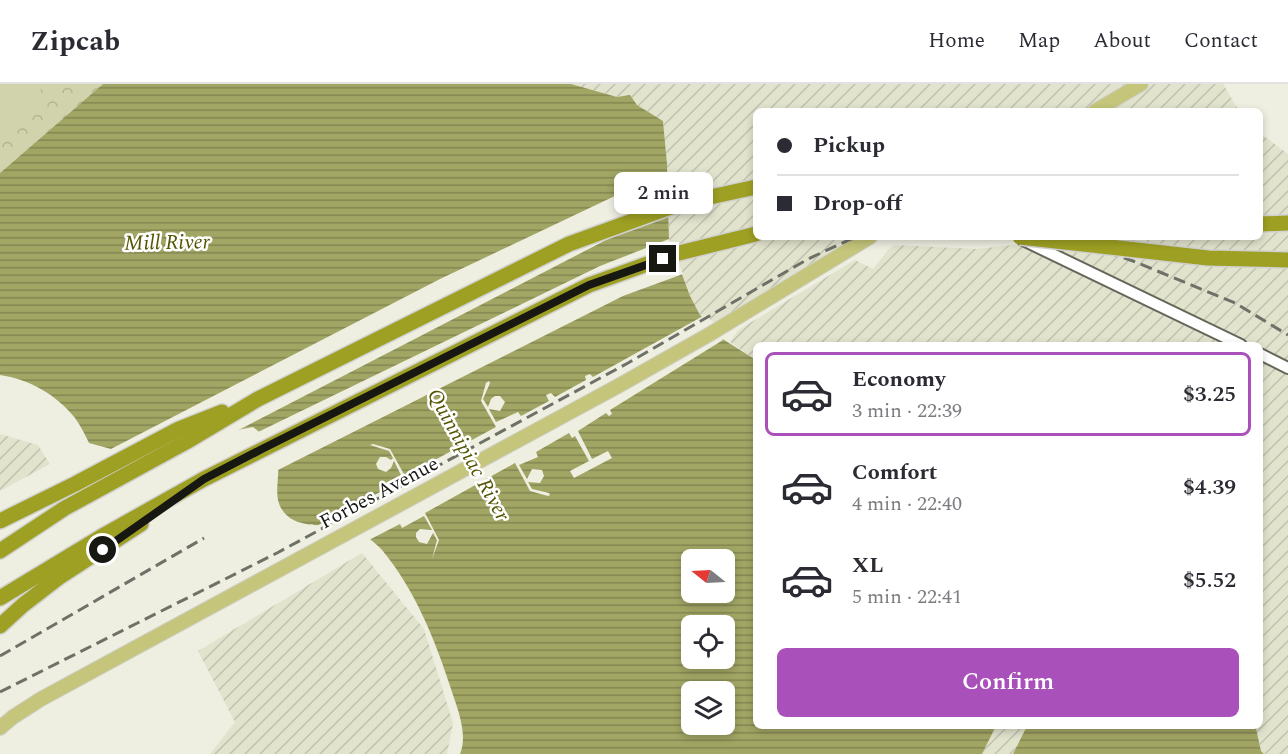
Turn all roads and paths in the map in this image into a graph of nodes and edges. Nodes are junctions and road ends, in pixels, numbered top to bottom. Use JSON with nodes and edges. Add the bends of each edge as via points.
{"nodes":[{"id":1,"x":1141,"y":84,"type":"edge"},
{"id":2,"x":1100,"y":108,"type":"edge"},
{"id":3,"x":753,"y":188,"type":"edge"},
{"id":4,"x":1288,"y":223,"type":"edge"},
{"id":5,"x":1263,"y":224,"type":"edge"},
{"id":6,"x":753,"y":235,"type":"edge"},
{"id":7,"x":865,"y":240,"type":"edge"},
{"id":8,"x":1024,"y":240,"type":"edge"},
{"id":9,"x":1045,"y":240,"type":"edge"},
{"id":10,"x":1288,"y":260,"type":"edge"},
{"id":11,"x":1235,"y":342,"type":"edge"},
{"id":12,"x":1263,"y":356,"type":"edge"},
{"id":13,"x":1288,"y":368,"type":"edge"},
{"id":14,"x":258,"y":399,"type":"junction"},
{"id":15,"x":204,"y":479,"type":"junction"},
{"id":16,"x":75,"y":484,"type":"junction"},
{"id":17,"x":0,"y":521,"type":"edge"},
{"id":18,"x":0,"y":531,"type":"edge"},
{"id":19,"x":0,"y":551,"type":"edge"},
{"id":20,"x":0,"y":598,"type":"edge"},
{"id":21,"x":0,"y":626,"type":"edge"},
{"id":22,"x":0,"y":728,"type":"edge"}],
"edges":[{"from":1,"to":2,"type":"main road"},
{"from":3,"to":14,"type":"highway","via":[[668,208],[569,244]]},
{"from":4,"to":5,"type":"highway"},
{"from":6,"to":15,"type":"highway","via":[[675,254],[589,285]]},
{"from":7,"to":22,"type":"main road","name":"Forbes Avenue","via":[[620,385],[41,699]]},
{"from":8,"to":11,"type":"street"},
{"from":9,"to":10,"type":"highway","bridge":true,"via":[[1208,258]]},
{"from":12,"to":13,"type":"street"},
{"from":14,"to":16,"type":"highway","via":[[179,429]]},
{"from":14,"to":19,"type":"highway","via":[[65,508]]},
{"from":15,"to":20,"type":"highway"},
{"from":15,"to":21,"type":"highway","via":[[114,544],[58,578]]},
{"from":16,"to":17,"type":"highway"},
{"from":16,"to":18,"type":"highway"}]}
